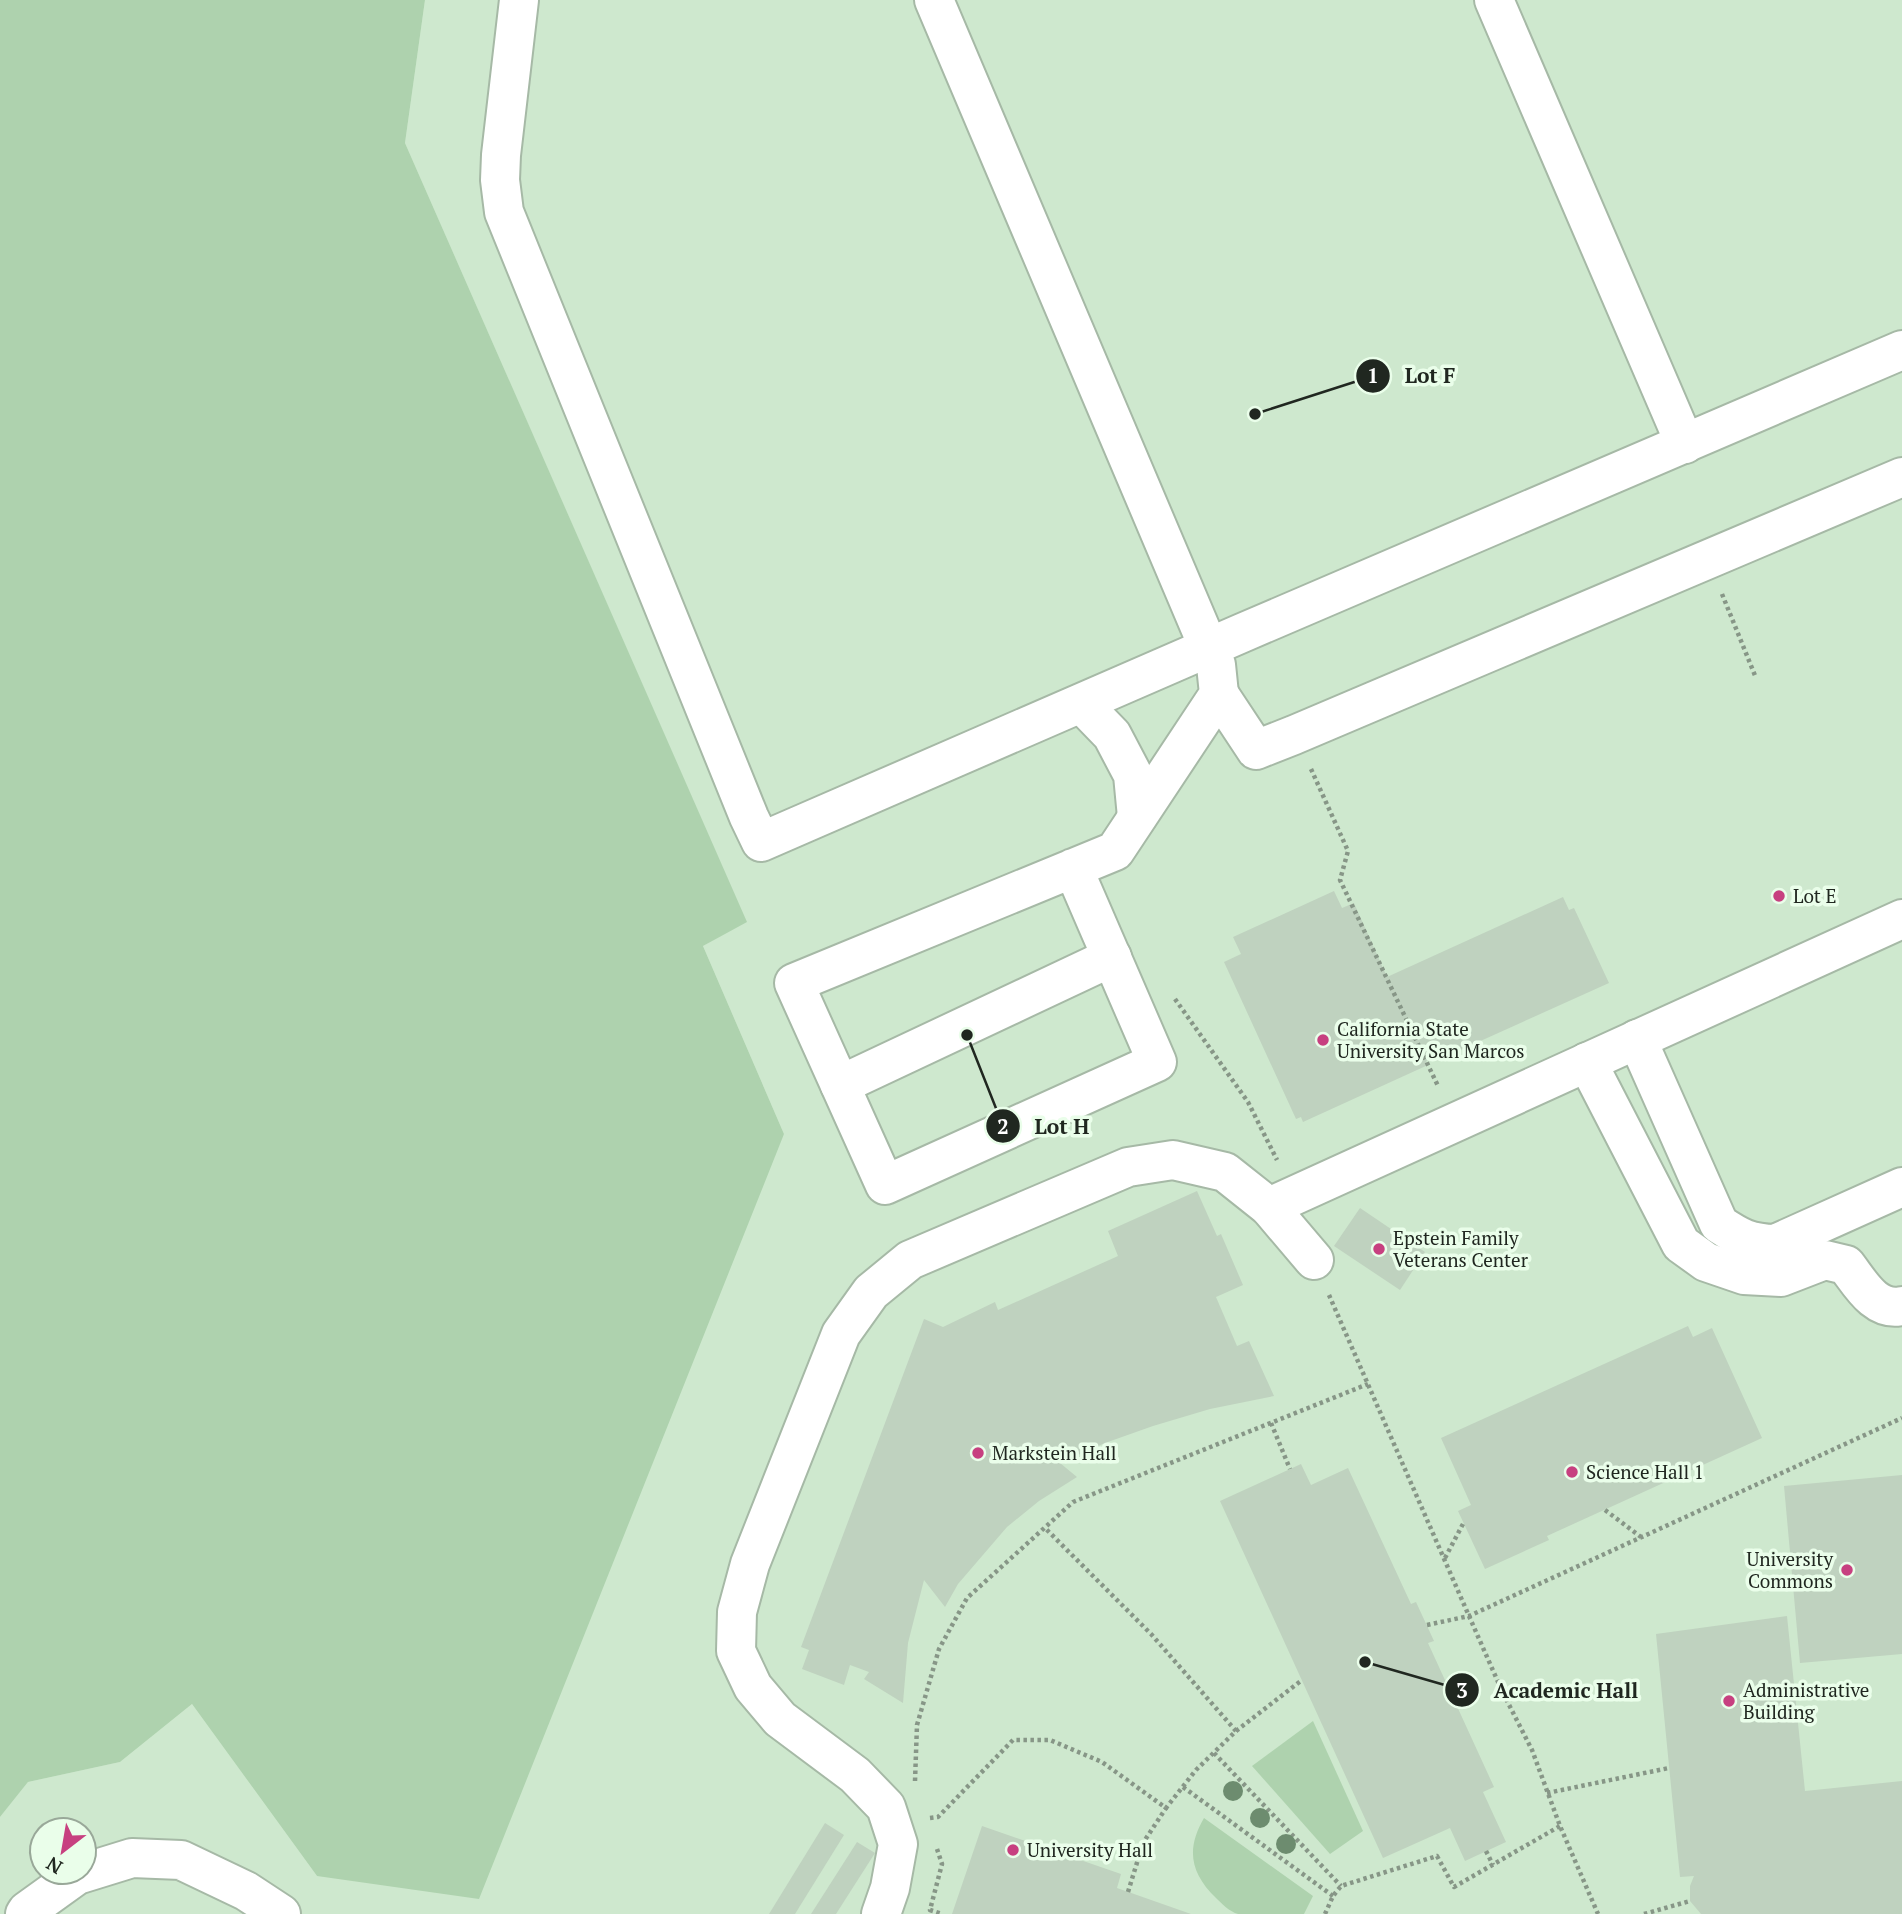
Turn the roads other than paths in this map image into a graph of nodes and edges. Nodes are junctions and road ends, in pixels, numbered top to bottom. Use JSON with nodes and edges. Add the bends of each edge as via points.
{"nodes":[{"id":1,"x":519,"y":0,"type":"edge"},
{"id":2,"x":934,"y":0,"type":"edge"},
{"id":3,"x":1494,"y":0,"type":"edge"},
{"id":4,"x":1902,"y":350,"type":"edge"},
{"id":5,"x":1685,"y":444,"type":"junction"},
{"id":6,"x":1902,"y":477,"type":"edge"},
{"id":7,"x":1209,"y":648,"type":"junction"},
{"id":8,"x":1219,"y":694,"type":"junction"},
{"id":9,"x":1082,"y":704,"type":"junction"},
{"id":10,"x":1137,"y":817,"type":"junction"},
{"id":11,"x":1073,"y":868,"type":"junction"},
{"id":12,"x":1902,"y":919,"type":"edge"},
{"id":13,"x":1112,"y":957,"type":"junction"},
{"id":14,"x":1637,"y":1039,"type":"junction"},
{"id":15,"x":1587,"y":1062,"type":"junction"},
{"id":16,"x":840,"y":1086,"type":"junction"},
{"id":17,"x":1902,"y":1187,"type":"edge"},
{"id":18,"x":1269,"y":1207,"type":"junction"},
{"id":19,"x":1314,"y":1261,"type":"road end"},
{"id":20,"x":1902,"y":1306,"type":"edge"},
{"id":21,"x":25,"y":1914,"type":"edge"},
{"id":22,"x":281,"y":1914,"type":"edge"},
{"id":23,"x":881,"y":1914,"type":"edge"}],
"edges":[{"from":1,"to":9,"type":"lane","via":[[501,155],[504,212],[761,842]]},
{"from":2,"to":7,"type":"lane"},
{"from":3,"to":5,"type":"lane"},
{"from":4,"to":5,"type":"lane"},
{"from":5,"to":7,"type":"lane"},
{"from":6,"to":8,"type":"lane","via":[[1256,750]]},
{"from":7,"to":8,"type":"lane"},
{"from":7,"to":9,"type":"lane"},
{"from":8,"to":10,"type":"lane"},
{"from":9,"to":10,"type":"lane","via":[[1112,734],[1133,775]]},
{"from":10,"to":11,"type":"lane","via":[[1115,850]]},
{"from":11,"to":13,"type":"lane"},
{"from":11,"to":16,"type":"lane","via":[[794,983]]},
{"from":12,"to":14,"type":"lane"},
{"from":13,"to":16,"type":"lane"},
{"from":13,"to":16,"type":"lane","via":[[1157,1062],[885,1185]]},
{"from":14,"to":15,"type":"lane"},
{"from":14,"to":17,"type":"lane","via":[[1719,1224],[1736,1235],[1754,1243],[1775,1244]]},
{"from":15,"to":18,"type":"lane"},
{"from":15,"to":20,"type":"lane","via":[[1681,1244],[1706,1262],[1744,1275],[1781,1277],[1825,1260],[1846,1265],[1877,1302]]},
{"from":18,"to":19,"type":"lane"},
{"from":18,"to":23,"type":"lane","via":[[1225,1172],[1172,1160],[1128,1167],[910,1260],[871,1292],[841,1334],[750,1564],[737,1612],[736,1651],[754,1687],[780,1719],[855,1775],[886,1807],[898,1844],[891,1888]]},
{"from":21,"to":22,"type":"lane","via":[[77,1875],[132,1858],[181,1860],[246,1891]]}]}
